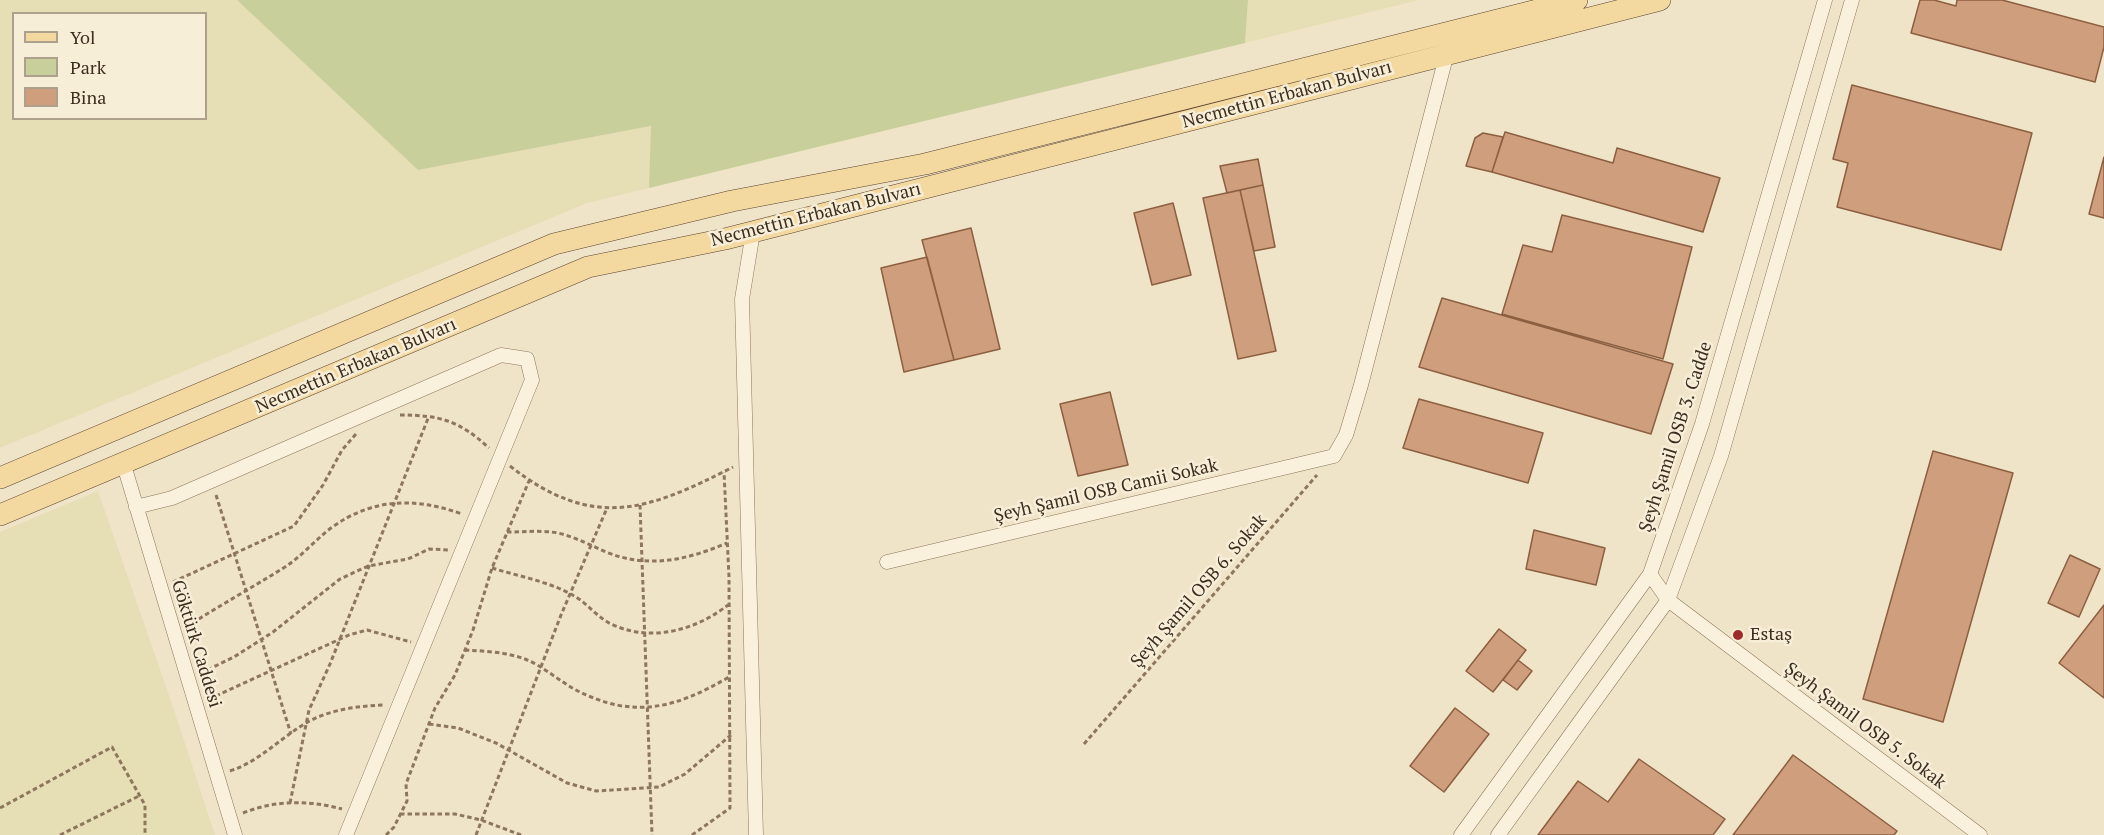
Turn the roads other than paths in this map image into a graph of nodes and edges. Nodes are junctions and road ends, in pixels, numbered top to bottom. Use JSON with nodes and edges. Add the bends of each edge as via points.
{"nodes":[{"id":1,"x":1577,"y":0,"type":"edge"},
{"id":2,"x":1660,"y":0,"type":"edge"},
{"id":3,"x":1825,"y":0,"type":"edge"},
{"id":4,"x":1852,"y":0,"type":"edge"},
{"id":5,"x":1447,"y":53,"type":"junction"},
{"id":6,"x":753,"y":232,"type":"junction"},
{"id":7,"x":123,"y":462,"type":"junction"},
{"id":8,"x":0,"y":478,"type":"edge"},
{"id":9,"x":136,"y":507,"type":"junction"},
{"id":10,"x":0,"y":515,"type":"edge"},
{"id":11,"x":887,"y":562,"type":"dead end"},
{"id":12,"x":1650,"y":574,"type":"junction"},
{"id":13,"x":1668,"y":600,"type":"junction"},
{"id":14,"x":235,"y":835,"type":"edge"},
{"id":15,"x":346,"y":835,"type":"edge"},
{"id":16,"x":756,"y":835,"type":"edge"},
{"id":17,"x":1461,"y":835,"type":"edge"},
{"id":18,"x":1498,"y":835,"type":"edge"},
{"id":19,"x":1980,"y":835,"type":"edge"}],
"edges":[{"from":1,"to":8,"type":"main road","name":"Necmettin Erbakan Bulvarı","via":[[925,164],[732,201],[554,244]]},
{"from":2,"to":5,"type":"main road","name":"Necmettin Erbakan Bulvarı"},
{"from":3,"to":12,"type":"street","name":"Şeyh Şamil OSB 3. Cadde","via":[[1702,424]]},
{"from":4,"to":13,"type":"street","via":[[1721,456]]},
{"from":5,"to":6,"type":"main road","name":"Necmettin Erbakan Bulvarı"},
{"from":5,"to":11,"type":"street","name":"Şeyh Şamil OSB Camii Sokak","via":[[1361,385],[1346,435],[1334,456]]},
{"from":6,"to":7,"type":"main road","name":"Necmettin Erbakan Bulvarı","via":[[588,267]]},
{"from":6,"to":16,"type":"street","via":[[742,298]]},
{"from":7,"to":9,"type":"street","name":"Göktürk Caddesi"},
{"from":7,"to":10,"type":"main road","name":"Necmettin Erbakan Bulvarı"},
{"from":9,"to":14,"type":"street","name":"Göktürk Caddesi"},
{"from":9,"to":15,"type":"street","via":[[172,498],[501,355],[527,359],[532,380]]},
{"from":12,"to":13,"type":"street","name":"Şeyh Şamil OSB 5. Sokak"},
{"from":12,"to":17,"type":"street","name":"Şeyh Şamil OSB 3. Cadde"},
{"from":13,"to":18,"type":"street"},
{"from":13,"to":19,"type":"street","name":"Şeyh Şamil OSB 5. Sokak"}]}
